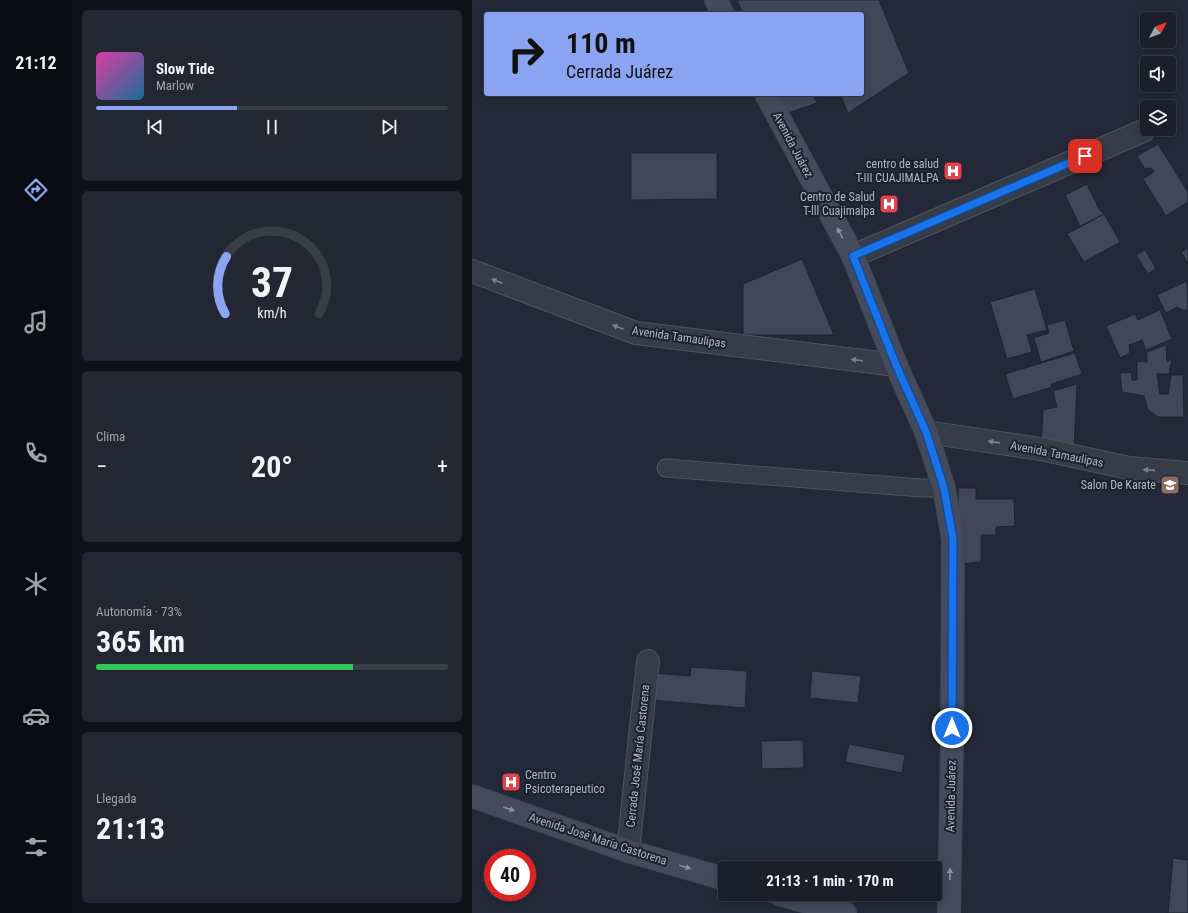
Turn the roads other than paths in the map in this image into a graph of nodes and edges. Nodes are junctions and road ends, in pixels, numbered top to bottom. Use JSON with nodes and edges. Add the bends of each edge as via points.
{"nodes":[{"id":1,"x":716,"y":0,"type":"edge"},
{"id":2,"x":722,"y":12,"type":"edge"},
{"id":3,"x":767,"y":96,"type":"edge"},
{"id":4,"x":1140,"y":132,"type":"edge"},
{"id":5,"x":853,"y":256,"type":"junction"},
{"id":6,"x":472,"y":271,"type":"edge"},
{"id":7,"x":896,"y":365,"type":"junction"},
{"id":8,"x":926,"y":432,"type":"junction"},
{"id":9,"x":666,"y":468,"type":"dead end"},
{"id":10,"x":1188,"y":472,"type":"edge"},
{"id":11,"x":944,"y":488,"type":"junction"},
{"id":12,"x":648,"y":662,"type":"dead end"},
{"id":13,"x":472,"y":796,"type":"edge"},
{"id":14,"x":628,"y":851,"type":"junction"},
{"id":15,"x":718,"y":877,"type":"edge"},
{"id":16,"x":803,"y":901,"type":"edge"},
{"id":17,"x":845,"y":913,"type":"edge"},
{"id":18,"x":949,"y":913,"type":"edge"}],
"edges":[{"from":1,"to":2,"type":"street"},
{"from":5,"to":3,"type":"street","name":"Avenida Juárez","one_way":true},
{"from":4,"to":5,"type":"street"},
{"from":5,"to":7,"type":"street","name":"Avenida Juárez"},
{"from":7,"to":6,"type":"street","name":"Avenida Tamaulipas","one_way":true,"via":[[636,334]]},
{"from":7,"to":8,"type":"street","name":"Avenida Juárez"},
{"from":10,"to":8,"type":"street","name":"Avenida Tamaulipas","one_way":true,"via":[[1129,468],[1041,449]]},
{"from":8,"to":11,"type":"street","name":"Avenida Juárez"},
{"from":9,"to":11,"type":"lane"},
{"from":18,"to":11,"type":"street","name":"Avenida Juárez","one_way":true,"via":[[953,539]]},
{"from":12,"to":14,"type":"street","name":"Cerrada José María Castorena"},
{"from":13,"to":14,"type":"street","name":"Avenida José María Castorena","one_way":true},
{"from":14,"to":15,"type":"street","name":"Avenida José María Castorena","one_way":true},
{"from":16,"to":17,"type":"street"}]}
